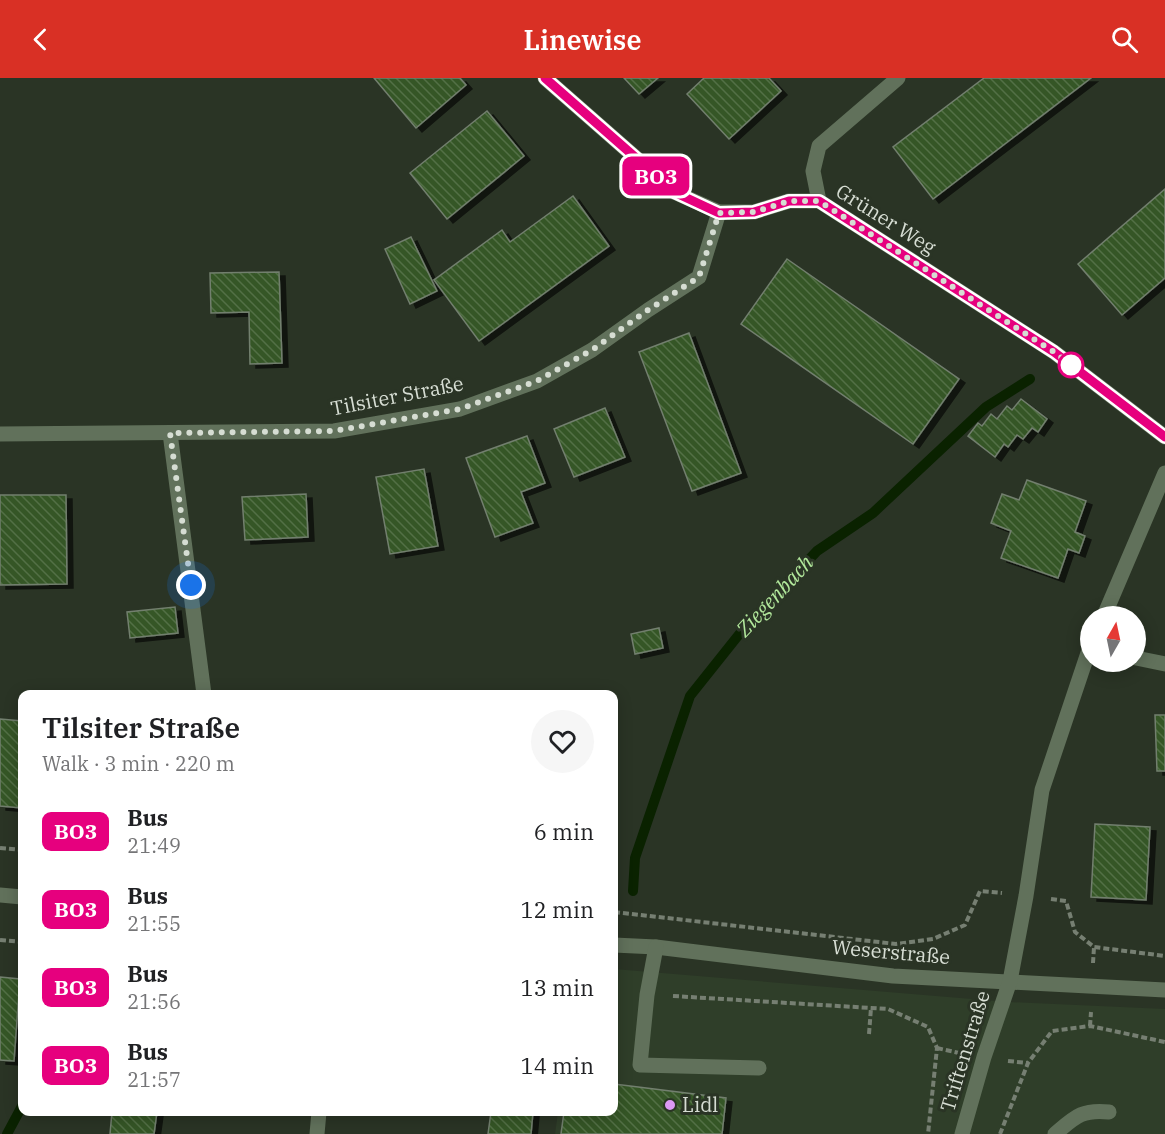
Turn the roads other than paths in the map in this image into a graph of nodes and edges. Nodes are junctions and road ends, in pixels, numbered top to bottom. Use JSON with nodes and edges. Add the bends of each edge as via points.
{"nodes":[{"id":1,"x":544,"y":78,"type":"edge"},
{"id":2,"x":898,"y":78,"type":"edge"},
{"id":3,"x":819,"y":201,"type":"junction"},
{"id":4,"x":719,"y":213,"type":"junction"},
{"id":5,"x":170,"y":433,"type":"junction"},
{"id":6,"x":0,"y":434,"type":"edge"},
{"id":7,"x":1165,"y":437,"type":"edge"},
{"id":8,"x":1165,"y":473,"type":"edge"},
{"id":9,"x":1108,"y":606,"type":"edge"},
{"id":10,"x":1146,"y":660,"type":"edge"},
{"id":11,"x":1165,"y":664,"type":"edge"},
{"id":12,"x":1082,"y":672,"type":"edge"},
{"id":13,"x":204,"y":690,"type":"edge"},
{"id":14,"x":0,"y":895,"type":"edge"},
{"id":15,"x":18,"y":897,"type":"edge"},
{"id":16,"x":618,"y":945,"type":"edge"},
{"id":17,"x":656,"y":947,"type":"junction"},
{"id":18,"x":1010,"y":981,"type":"junction"},
{"id":19,"x":1165,"y":990,"type":"edge"},
{"id":20,"x":759,"y":1068,"type":"dead end"},
{"id":21,"x":1109,"y":1112,"type":"dead end"},
{"id":22,"x":318,"y":1116,"type":"edge"},
{"id":23,"x":316,"y":1134,"type":"edge"},
{"id":24,"x":962,"y":1134,"type":"edge"},
{"id":25,"x":1055,"y":1134,"type":"edge"}],
"edges":[{"from":1,"to":4,"type":"street","name":"Grüner Weg","via":[[676,193]]},
{"from":2,"to":3,"type":"street","via":[[819,146],[813,171]]},
{"from":3,"to":4,"type":"street","name":"Grüner Weg","via":[[789,201],[754,212]]},
{"from":3,"to":7,"type":"street","name":"Grüner Weg","via":[[1054,352]]},
{"from":4,"to":5,"type":"street","name":"Tilsiter Straße","via":[[699,277],[592,350],[537,381],[460,409],[334,431]]},
{"from":5,"to":6,"type":"street","name":"Tilsiter Straße"},
{"from":5,"to":13,"type":"street"},
{"from":8,"to":9,"type":"street"},
{"from":10,"to":11,"type":"street"},
{"from":12,"to":18,"type":"street","name":"Triftenstraße","via":[[1042,790]]},
{"from":14,"to":15,"type":"street"},
{"from":16,"to":17,"type":"street","name":"Weserstraße"},
{"from":17,"to":18,"type":"street","name":"Weserstraße","via":[[892,976]]},
{"from":17,"to":20,"type":"street","via":[[640,1065]]},
{"from":18,"to":19,"type":"street","name":"Weserstraße"},
{"from":18,"to":24,"type":"street","name":"Triftenstraße"},
{"from":21,"to":25,"type":"street","via":[[1091,1110]]},
{"from":22,"to":23,"type":"street"}]}
